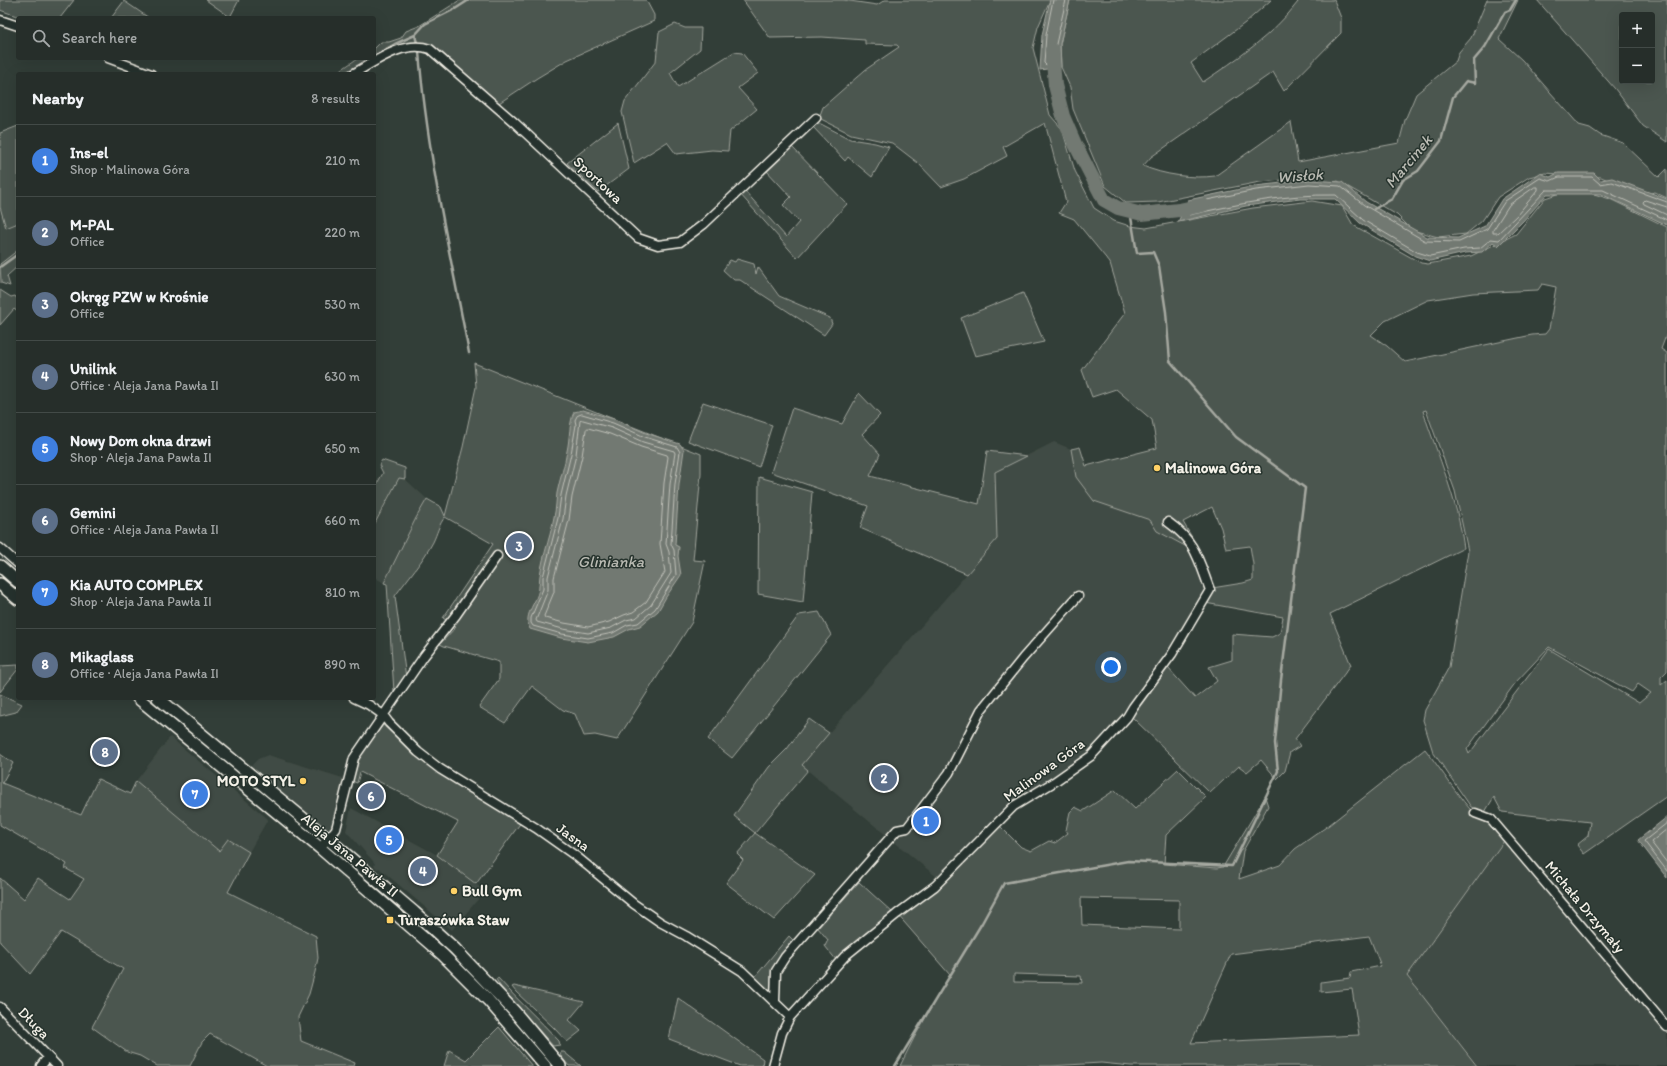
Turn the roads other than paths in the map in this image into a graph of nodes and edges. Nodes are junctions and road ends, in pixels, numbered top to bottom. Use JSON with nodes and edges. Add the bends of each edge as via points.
{"nodes":[{"id":1,"x":0,"y":20,"type":"edge"},
{"id":2,"x":16,"y":25,"type":"edge"},
{"id":3,"x":113,"y":60,"type":"edge"},
{"id":4,"x":146,"y":72,"type":"edge"},
{"id":5,"x":357,"y":72,"type":"edge"},
{"id":6,"x":816,"y":118,"type":"dead end"},
{"id":7,"x":1168,"y":522,"type":"dead end"},
{"id":8,"x":0,"y":548,"type":"edge"},
{"id":9,"x":497,"y":556,"type":"dead end"},
{"id":10,"x":16,"y":562,"type":"edge"},
{"id":11,"x":0,"y":566,"type":"edge"},
{"id":12,"x":16,"y":580,"type":"edge"},
{"id":13,"x":0,"y":584,"type":"edge"},
{"id":14,"x":1078,"y":596,"type":"dead end"},
{"id":15,"x":16,"y":597,"type":"edge"},
{"id":16,"x":140,"y":700,"type":"edge"},
{"id":17,"x":160,"y":700,"type":"edge"},
{"id":18,"x":358,"y":700,"type":"edge"},
{"id":19,"x":383,"y":715,"type":"junction"},
{"id":20,"x":1475,"y":813,"type":"dead end"},
{"id":21,"x":328,"y":839,"type":"junction"},
{"id":22,"x":320,"y":848,"type":"junction"},
{"id":23,"x":775,"y":1001,"type":"junction"},
{"id":24,"x":0,"y":1007,"type":"edge"},
{"id":25,"x":790,"y":1017,"type":"junction"},
{"id":26,"x":1667,"y":1027,"type":"edge"},
{"id":27,"x":48,"y":1057,"type":"junction"},
{"id":28,"x":41,"y":1066,"type":"edge"},
{"id":29,"x":57,"y":1066,"type":"edge"},
{"id":30,"x":544,"y":1066,"type":"edge"},
{"id":31,"x":560,"y":1066,"type":"edge"},
{"id":32,"x":773,"y":1066,"type":"edge"}],
"edges":[{"from":1,"to":2,"type":"street"},
{"from":3,"to":4,"type":"street"},
{"from":5,"to":6,"type":"street","name":"Sportowa","via":[[398,50],[414,46],[430,49],[515,123],[638,238],[658,245],[680,242],[704,224]]},
{"from":7,"to":25,"type":"street","name":"Malinowa Góra","via":[[1182,532],[1194,548],[1210,590],[1172,654],[1127,717],[1091,756],[1014,806],[934,886],[845,956]]},
{"from":8,"to":10,"type":"street"},
{"from":9,"to":19,"type":"street"},
{"from":11,"to":12,"type":"main road"},
{"from":13,"to":15,"type":"main road"},
{"from":14,"to":23,"type":"street","via":[[981,710],[949,773],[907,828],[897,830],[785,957],[776,971]]},
{"from":16,"to":22,"type":"main road","name":"Aleja Jana Pawła II"},
{"from":17,"to":21,"type":"main road","name":"Aleja Jana Pawła II"},
{"from":18,"to":19,"type":"street","name":"Jasna"},
{"from":19,"to":21,"type":"street","via":[[354,758],[336,829]]},
{"from":19,"to":23,"type":"street","name":"Jasna","via":[[418,752],[440,769],[536,828],[634,904],[742,972]]},
{"from":20,"to":26,"type":"street","name":"Michała Drzymały","via":[[1491,819]]},
{"from":21,"to":22,"type":"street"},
{"from":21,"to":31,"type":"main road","name":"Aleja Jana Pawła II","via":[[455,949],[510,1006]]},
{"from":22,"to":30,"type":"main road","name":"Aleja Jana Pawła II","via":[[444,955],[488,1000]]},
{"from":23,"to":25,"type":"street","name":"Jasna"},
{"from":24,"to":27,"type":"street","name":"Długa"},
{"from":25,"to":32,"type":"street","name":"Malinowa Góra","via":[[782,1033]]},
{"from":27,"to":28,"type":"street","name":"Długa"},
{"from":27,"to":29,"type":"street","name":"Długa"}]}
